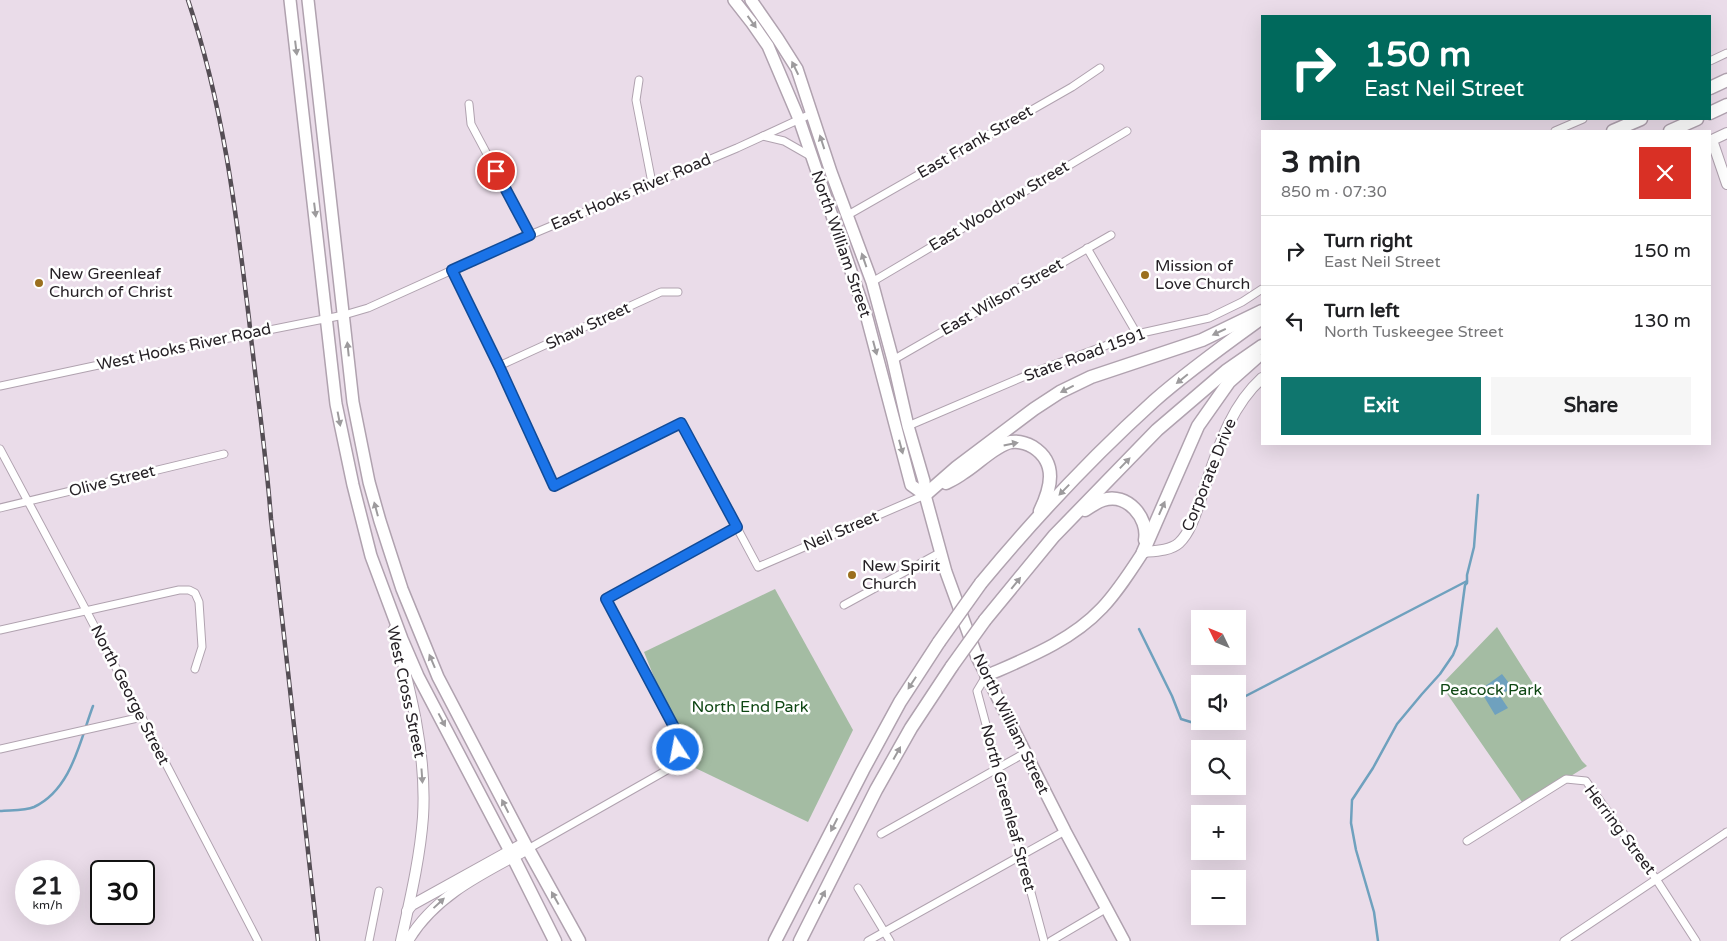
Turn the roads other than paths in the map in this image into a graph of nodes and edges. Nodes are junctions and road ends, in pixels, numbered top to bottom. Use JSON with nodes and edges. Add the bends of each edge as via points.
{"nodes":[{"id":1,"x":290,"y":0,"type":"edge"},
{"id":2,"x":308,"y":0,"type":"edge"},
{"id":3,"x":734,"y":0,"type":"edge"},
{"id":4,"x":751,"y":0,"type":"edge"},
{"id":5,"x":1727,"y":53,"type":"edge"},
{"id":6,"x":1711,"y":61,"type":"edge"},
{"id":7,"x":1100,"y":68,"type":"dead end"},
{"id":8,"x":639,"y":80,"type":"dead end"},
{"id":9,"x":1727,"y":80,"type":"edge"},
{"id":10,"x":1711,"y":88,"type":"edge"},
{"id":11,"x":469,"y":104,"type":"dead end"},
{"id":12,"x":1727,"y":105,"type":"edge"},
{"id":13,"x":813,"y":113,"type":"junction"},
{"id":14,"x":1711,"y":113,"type":"edge"},
{"id":15,"x":799,"y":119,"type":"junction"},
{"id":16,"x":1581,"y":120,"type":"edge"},
{"id":17,"x":1639,"y":120,"type":"edge"},
{"id":18,"x":1695,"y":120,"type":"edge"},
{"id":19,"x":1558,"y":130,"type":"edge"},
{"id":20,"x":1616,"y":130,"type":"edge"},
{"id":21,"x":1672,"y":130,"type":"edge"},
{"id":22,"x":1127,"y":131,"type":"dead end"},
{"id":23,"x":1727,"y":133,"type":"edge"},
{"id":24,"x":763,"y":136,"type":"junction"},
{"id":25,"x":1711,"y":141,"type":"edge"},
{"id":26,"x":812,"y":157,"type":"junction"},
{"id":27,"x":652,"y":183,"type":"junction"},
{"id":28,"x":1727,"y":184,"type":"edge"},
{"id":29,"x":848,"y":214,"type":"junction"},
{"id":30,"x":530,"y":235,"type":"junction"},
{"id":31,"x":1111,"y":235,"type":"dead end"},
{"id":32,"x":1087,"y":248,"type":"junction"},
{"id":33,"x":452,"y":270,"type":"junction"},
{"id":34,"x":872,"y":282,"type":"junction"},
{"id":35,"x":1261,"y":290,"type":"edge"},
{"id":36,"x":678,"y":292,"type":"dead end"},
{"id":37,"x":368,"y":308,"type":"joint"},
{"id":38,"x":1261,"y":311,"type":"edge"},
{"id":39,"x":344,"y":315,"type":"junction"},
{"id":40,"x":326,"y":318,"type":"junction"},
{"id":41,"x":1261,"y":319,"type":"edge"},
{"id":42,"x":1137,"y":334,"type":"junction"},
{"id":43,"x":1261,"y":347,"type":"edge"},
{"id":44,"x":1261,"y":354,"type":"edge"},
{"id":45,"x":893,"y":360,"type":"junction"},
{"id":46,"x":499,"y":366,"type":"junction"},
{"id":47,"x":1261,"y":379,"type":"edge"},
{"id":48,"x":0,"y":386,"type":"edge"},
{"id":49,"x":908,"y":426,"type":"junction"},
{"id":50,"x":0,"y":449,"type":"edge"},
{"id":51,"x":224,"y":454,"type":"dead end"},
{"id":52,"x":369,"y":482,"type":"junction"},
{"id":53,"x":353,"y":485,"type":"junction"},
{"id":54,"x":925,"y":495,"type":"junction"},
{"id":55,"x":28,"y":502,"type":"junction"},
{"id":56,"x":0,"y":508,"type":"edge"},
{"id":57,"x":737,"y":527,"type":"junction"},
{"id":58,"x":1054,"y":536,"type":"junction"},
{"id":59,"x":1019,"y":537,"type":"junction"},
{"id":60,"x":941,"y":552,"type":"junction"},
{"id":61,"x":1143,"y":552,"type":"junction"},
{"id":62,"x":384,"y":591,"type":"junction"},
{"id":63,"x":844,"y":605,"type":"dead end"},
{"id":64,"x":87,"y":612,"type":"junction"},
{"id":65,"x":0,"y":630,"type":"edge"},
{"id":66,"x":195,"y":669,"type":"dead end"},
{"id":67,"x":986,"y":676,"type":"junction"},
{"id":68,"x":142,"y":717,"type":"junction"},
{"id":69,"x":0,"y":749,"type":"edge"},
{"id":70,"x":1025,"y":753,"type":"junction"},
{"id":71,"x":997,"y":768,"type":"junction"},
{"id":72,"x":1065,"y":831,"type":"junction"},
{"id":73,"x":1727,"y":832,"type":"edge"},
{"id":74,"x":880,"y":834,"type":"dead end"},
{"id":75,"x":1467,"y":841,"type":"dead end"},
{"id":76,"x":526,"y":846,"type":"junction"},
{"id":77,"x":512,"y":854,"type":"junction"},
{"id":78,"x":1022,"y":854,"type":"junction"},
{"id":79,"x":1656,"y":879,"type":"junction"},
{"id":80,"x":858,"y":888,"type":"dead end"},
{"id":81,"x":379,"y":891,"type":"dead end"},
{"id":82,"x":1107,"y":908,"type":"junction"},
{"id":83,"x":407,"y":912,"type":"junction"},
{"id":84,"x":886,"y":931,"type":"junction"},
{"id":85,"x":258,"y":941,"type":"edge"},
{"id":86,"x":369,"y":941,"type":"edge"},
{"id":87,"x":402,"y":941,"type":"edge"},
{"id":88,"x":408,"y":941,"type":"edge"},
{"id":89,"x":555,"y":941,"type":"edge"},
{"id":90,"x":579,"y":941,"type":"edge"},
{"id":91,"x":775,"y":941,"type":"edge"},
{"id":92,"x":800,"y":941,"type":"edge"},
{"id":93,"x":868,"y":941,"type":"edge"},
{"id":94,"x":890,"y":941,"type":"edge"},
{"id":95,"x":1044,"y":941,"type":"edge"},
{"id":96,"x":1051,"y":941,"type":"edge"},
{"id":97,"x":1124,"y":941,"type":"edge"},
{"id":98,"x":1564,"y":941,"type":"edge"},
{"id":99,"x":1696,"y":941,"type":"edge"}],
"edges":[{"from":1,"to":40,"type":"main road","one_way":true},
{"from":2,"to":39,"type":"main road"},
{"from":3,"to":15,"type":"main road","name":"North William Street","one_way":true,"via":[[768,46]]},
{"from":13,"to":4,"type":"main road","name":"North William Street","one_way":true,"via":[[797,69]]},
{"from":5,"to":6,"type":"street"},
{"from":7,"to":29,"type":"street","name":"East Frank Street"},
{"from":8,"to":27,"type":"street","via":[[636,100]]},
{"from":9,"to":10,"type":"highway"},
{"from":11,"to":30,"type":"street","via":[[471,124]]},
{"from":12,"to":14,"type":"highway"},
{"from":13,"to":15,"type":"street","name":"East Hooks River Road"},
{"from":29,"to":13,"type":"main road","name":"North William Street","one_way":true},
{"from":15,"to":24,"type":"street","name":"East Hooks River Road"},
{"from":15,"to":26,"type":"main road","name":"North William Street"},
{"from":16,"to":19,"type":"street"},
{"from":17,"to":20,"type":"highway"},
{"from":18,"to":21,"type":"highway"},
{"from":22,"to":34,"type":"street","name":"East Woodrow Street"},
{"from":23,"to":25,"type":"main road"},
{"from":24,"to":26,"type":"street","via":[[784,141]]},
{"from":24,"to":27,"type":"street","name":"East Hooks River Road"},
{"from":25,"to":28,"type":"main road"},
{"from":26,"to":54,"type":"main road","name":"North William Street","one_way":true,"via":[[866,318],[911,485]]},
{"from":27,"to":30,"type":"street","name":"East Hooks River Road"},
{"from":34,"to":29,"type":"main road","name":"North William Street","one_way":true},
{"from":30,"to":33,"type":"street","name":"East Hooks River Road"},
{"from":31,"to":32,"type":"street","name":"East Wilson Street"},
{"from":32,"to":42,"type":"street"},
{"from":32,"to":45,"type":"street","name":"East Wilson Street"},
{"from":33,"to":37,"type":"street","name":"East Hooks River Road"},
{"from":33,"to":46,"type":"street"},
{"from":34,"to":45,"type":"main road","name":"North William Street"},
{"from":35,"to":42,"type":"street","name":"State Road 1591","via":[[1209,318]]},
{"from":36,"to":46,"type":"street","name":"Shaw Street","via":[[662,292]]},
{"from":37,"to":39,"type":"street","name":"West Hooks River Road"},
{"from":38,"to":54,"type":"highway","one_way":true,"via":[[1202,340],[1091,376],[1060,392],[956,466]]},
{"from":39,"to":40,"type":"street","name":"West Hooks River Road"},
{"from":52,"to":39,"type":"main road","one_way":true,"via":[[354,402]]},
{"from":40,"to":48,"type":"street","name":"West Hooks River Road"},
{"from":40,"to":53,"type":"main road","one_way":true,"via":[[336,404]]},
{"from":41,"to":59,"type":"highway","one_way":true,"via":[[1156,400],[1102,450]]},
{"from":42,"to":49,"type":"street","name":"State Road 1591","via":[[1037,371]]},
{"from":58,"to":43,"type":"highway","one_way":true,"via":[[1157,430],[1226,371]]},
{"from":61,"to":44,"type":"highway","one_way":true,"via":[[1198,426],[1230,382]]},
{"from":45,"to":49,"type":"main road","name":"North William Street"},
{"from":46,"to":57,"type":"street","via":[[554,486],[681,423]]},
{"from":47,"to":61,"type":"main road","name":"Corporate Drive","via":[[1245,397],[1226,428],[1185,536],[1170,548]]},
{"from":49,"to":54,"type":"main road","name":"North William Street"},
{"from":50,"to":55,"type":"street","name":"North George Street"},
{"from":51,"to":55,"type":"street","name":"Olive Street"},
{"from":52,"to":53,"type":"main road"},
{"from":76,"to":52,"type":"main road","one_way":true,"via":[[434,668],[402,589]]},
{"from":53,"to":62,"type":"main road"},
{"from":54,"to":57,"type":"street","name":"Neil Street","via":[[758,568]]},
{"from":54,"to":59,"type":"highway","one_way":true,"via":[[963,474],[1001,446],[1011,442],[1030,446],[1047,460],[1051,478],[1040,510]]},
{"from":54,"to":60,"type":"main road","name":"North William Street"},
{"from":55,"to":56,"type":"street","name":"Olive Street"},
{"from":55,"to":64,"type":"street","name":"North George Street"},
{"from":57,"to":76,"type":"street","via":[[606,599],[674,727],[678,750],[667,770],[552,836]]},
{"from":58,"to":61,"type":"highway","via":[[1104,499],[1123,501],[1140,513],[1145,523]]},
{"from":92,"to":58,"type":"highway","one_way":true,"bridge":true,"via":[[911,728],[985,620]]},
{"from":59,"to":91,"type":"highway","one_way":true,"bridge":true,"via":[[938,642],[900,702]]},
{"from":60,"to":63,"type":"street"},
{"from":60,"to":67,"type":"main road","name":"North William Street","via":[[976,657]]},
{"from":61,"to":67,"type":"main road","via":[[1122,585],[1085,623],[1049,647]]},
{"from":62,"to":77,"type":"main road","one_way":true,"via":[[418,676]]},
{"from":62,"to":83,"type":"main road","name":"West Cross Street","one_way":true,"via":[[407,679],[421,755],[423,816]]},
{"from":64,"to":65,"type":"street"},
{"from":64,"to":66,"type":"street","via":[[179,590],[195,593],[200,602],[202,647]]},
{"from":64,"to":68,"type":"street","name":"North George Street"},
{"from":67,"to":70,"type":"main road","name":"North William Street"},
{"from":67,"to":71,"type":"street","name":"North Greenleaf Street","via":[[977,691]]},
{"from":68,"to":69,"type":"street"},
{"from":68,"to":85,"type":"street","name":"North George Street"},
{"from":70,"to":71,"type":"street"},
{"from":70,"to":72,"type":"main road","name":"North William Street"},
{"from":71,"to":74,"type":"street"},
{"from":71,"to":78,"type":"street","name":"North Greenleaf Street"},
{"from":72,"to":78,"type":"street"},
{"from":72,"to":82,"type":"main road","name":"North William Street"},
{"from":73,"to":79,"type":"street"},
{"from":75,"to":79,"type":"street","name":"Herring Street","via":[[1566,779],[1586,781]]},
{"from":76,"to":77,"type":"main road"},
{"from":90,"to":76,"type":"highway","one_way":true},
{"from":77,"to":83,"type":"main road","via":[[412,905]]},
{"from":88,"to":77,"type":"main road","one_way":true,"via":[[421,921],[444,898]]},
{"from":77,"to":89,"type":"highway"},
{"from":78,"to":84,"type":"street"},
{"from":78,"to":95,"type":"street","name":"North Greenleaf Street"},
{"from":79,"to":98,"type":"street"},
{"from":79,"to":99,"type":"street","name":"Herring Street"},
{"from":80,"to":84,"type":"street"},
{"from":81,"to":86,"type":"street"},
{"from":82,"to":96,"type":"street"},
{"from":82,"to":97,"type":"main road","name":"North William Street"},
{"from":83,"to":87,"type":"main road","name":"West Cross Street"},
{"from":84,"to":93,"type":"street"},
{"from":84,"to":94,"type":"street"}]}
